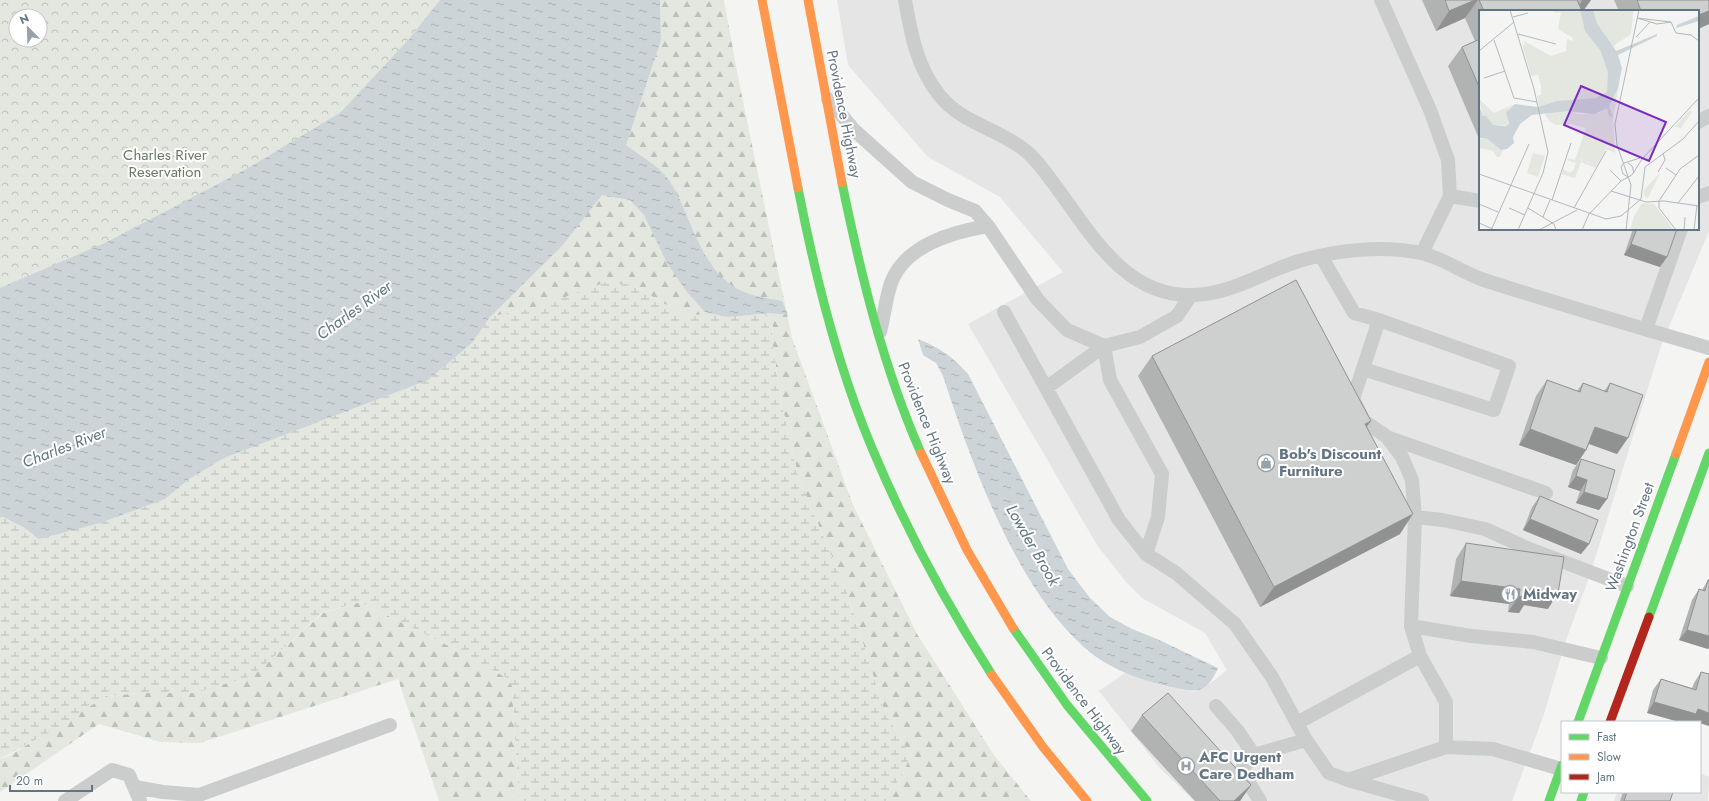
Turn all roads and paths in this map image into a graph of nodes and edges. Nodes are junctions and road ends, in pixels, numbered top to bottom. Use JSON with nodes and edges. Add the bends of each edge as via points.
{"nodes":[{"id":1,"x":762,"y":0,"type":"edge"},
{"id":2,"x":808,"y":0,"type":"edge"},
{"id":3,"x":905,"y":0,"type":"edge"},
{"id":4,"x":1381,"y":0,"type":"edge"},
{"id":5,"x":826,"y":97,"type":"junction"},
{"id":6,"x":1709,"y":116,"type":"edge"},
{"id":7,"x":1699,"y":121,"type":"edge"},
{"id":8,"x":1709,"y":193,"type":"edge"},
{"id":9,"x":1450,"y":196,"type":"junction"},
{"id":10,"x":1699,"y":197,"type":"edge"},
{"id":11,"x":1479,"y":201,"type":"edge"},
{"id":12,"x":988,"y":226,"type":"junction"},
{"id":13,"x":1681,"y":230,"type":"edge"},
{"id":14,"x":1422,"y":253,"type":"junction"},
{"id":15,"x":1321,"y":256,"type":"junction"},
{"id":16,"x":1190,"y":295,"type":"junction"},
{"id":17,"x":1004,"y":312,"type":"dead end"},
{"id":18,"x":1379,"y":320,"type":"junction"},
{"id":19,"x":1646,"y":329,"type":"junction"},
{"id":20,"x":880,"y":336,"type":"junction"},
{"id":21,"x":1104,"y":346,"type":"junction"},
{"id":22,"x":1709,"y":348,"type":"edge"},
{"id":23,"x":1709,"y":362,"type":"edge"},
{"id":24,"x":1363,"y":369,"type":"junction"},
{"id":25,"x":1046,"y":388,"type":"junction"},
{"id":26,"x":1387,"y":437,"type":"junction"},
{"id":27,"x":1709,"y":453,"type":"edge"},
{"id":28,"x":1546,"y":493,"type":"dead end"},
{"id":29,"x":1415,"y":517,"type":"junction"},
{"id":30,"x":1146,"y":554,"type":"junction"},
{"id":31,"x":1627,"y":586,"type":"junction"},
{"id":32,"x":1411,"y":626,"type":"junction"},
{"id":33,"x":1420,"y":656,"type":"junction"},
{"id":34,"x":1601,"y":658,"type":"junction"},
{"id":35,"x":1216,"y":706,"type":"dead end"},
{"id":36,"x":1578,"y":721,"type":"edge"},
{"id":37,"x":1610,"y":721,"type":"edge"},
{"id":38,"x":1297,"y":723,"type":"junction"},
{"id":39,"x":390,"y":726,"type":"dead end"},
{"id":40,"x":1306,"y":740,"type":"junction"},
{"id":41,"x":1446,"y":747,"type":"junction"},
{"id":42,"x":1254,"y":755,"type":"junction"},
{"id":43,"x":1561,"y":767,"type":"edge"},
{"id":44,"x":1348,"y":780,"type":"junction"},
{"id":45,"x":135,"y":787,"type":"junction"},
{"id":46,"x":65,"y":801,"type":"edge"},
{"id":47,"x":140,"y":801,"type":"edge"},
{"id":48,"x":1087,"y":801,"type":"edge"},
{"id":49,"x":1147,"y":801,"type":"edge"},
{"id":50,"x":1260,"y":801,"type":"edge"},
{"id":51,"x":1422,"y":801,"type":"edge"},
{"id":52,"x":1549,"y":801,"type":"edge"}],
"edges":[{"from":1,"to":48,"type":"main road","via":[[804,217],[827,316],[858,412],[877,460],[919,549],[967,636],[1023,721]]},
{"from":2,"to":5,"type":"main road","name":"Providence Highway"},
{"from":3,"to":16,"type":"lane","via":[[911,36],[921,63],[939,95],[951,109],[1028,153],[1107,255],[1122,270],[1140,283],[1164,291]]},
{"from":4,"to":9,"type":"lane","via":[[1430,110],[1448,160]]},
{"from":5,"to":12,"type":"lane","via":[[854,130],[912,182],[975,211]]},
{"from":5,"to":20,"type":"main road","name":"Providence Highway","via":[[856,245]]},
{"from":6,"to":7,"type":"lane"},
{"from":8,"to":10,"type":"lane"},
{"from":9,"to":11,"type":"lane"},
{"from":9,"to":14,"type":"lane"},
{"from":12,"to":20,"type":"lane","via":[[958,231],[934,241],[904,261],[891,283]]},
{"from":12,"to":21,"type":"lane","via":[[1038,300],[1067,330]]},
{"from":13,"to":19,"type":"lane"},
{"from":14,"to":15,"type":"lane","via":[[1368,248]]},
{"from":14,"to":19,"type":"lane","via":[[1480,279]]},
{"from":15,"to":16,"type":"lane","via":[[1298,262],[1218,293]]},
{"from":15,"to":18,"type":"lane","via":[[1354,313]]},
{"from":16,"to":21,"type":"lane","via":[[1177,316],[1140,337]]},
{"from":17,"to":25,"type":"lane"},
{"from":18,"to":24,"type":"lane"},
{"from":18,"to":24,"type":"lane","via":[[1509,366],[1494,410]]},
{"from":19,"to":22,"type":"lane"},
{"from":20,"to":49,"type":"main road","name":"Providence Highway","via":[[918,445],[954,523],[981,572],[1028,651],[1056,690]]},
{"from":21,"to":25,"type":"lane"},
{"from":21,"to":30,"type":"lane","via":[[1110,380],[1162,474],[1158,517]]},
{"from":23,"to":31,"type":"main road","name":"Washington Street"},
{"from":24,"to":26,"type":"lane","via":[[1353,399],[1364,421]]},
{"from":25,"to":30,"type":"lane","via":[[1119,520]]},
{"from":26,"to":28,"type":"lane"},
{"from":26,"to":29,"type":"lane","via":[[1402,457],[1412,480]]},
{"from":27,"to":37,"type":"main road"},
{"from":29,"to":31,"type":"lane","via":[[1485,529]]},
{"from":29,"to":32,"type":"lane"},
{"from":30,"to":38,"type":"lane","via":[[1176,572],[1235,624],[1272,677]]},
{"from":31,"to":34,"type":"main road","name":"Washington Street"},
{"from":32,"to":33,"type":"lane"},
{"from":32,"to":34,"type":"lane","via":[[1471,636],[1533,642]]},
{"from":33,"to":38,"type":"lane"},
{"from":33,"to":41,"type":"lane","via":[[1446,702]]},
{"from":34,"to":36,"type":"main road","name":"Washington Street"},
{"from":35,"to":42,"type":"lane"},
{"from":38,"to":40,"type":"lane"},
{"from":39,"to":45,"type":"lane","via":[[199,795]]},
{"from":40,"to":42,"type":"lane"},
{"from":40,"to":44,"type":"lane","via":[[1329,773]]},
{"from":41,"to":43,"type":"lane","via":[[1493,749]]},
{"from":41,"to":44,"type":"lane"},
{"from":42,"to":50,"type":"lane","via":[[1241,770]]},
{"from":43,"to":52,"type":"main road"},
{"from":44,"to":51,"type":"lane"},
{"from":45,"to":46,"type":"lane","via":[[129,775],[112,770]]},
{"from":45,"to":47,"type":"lane"}]}
